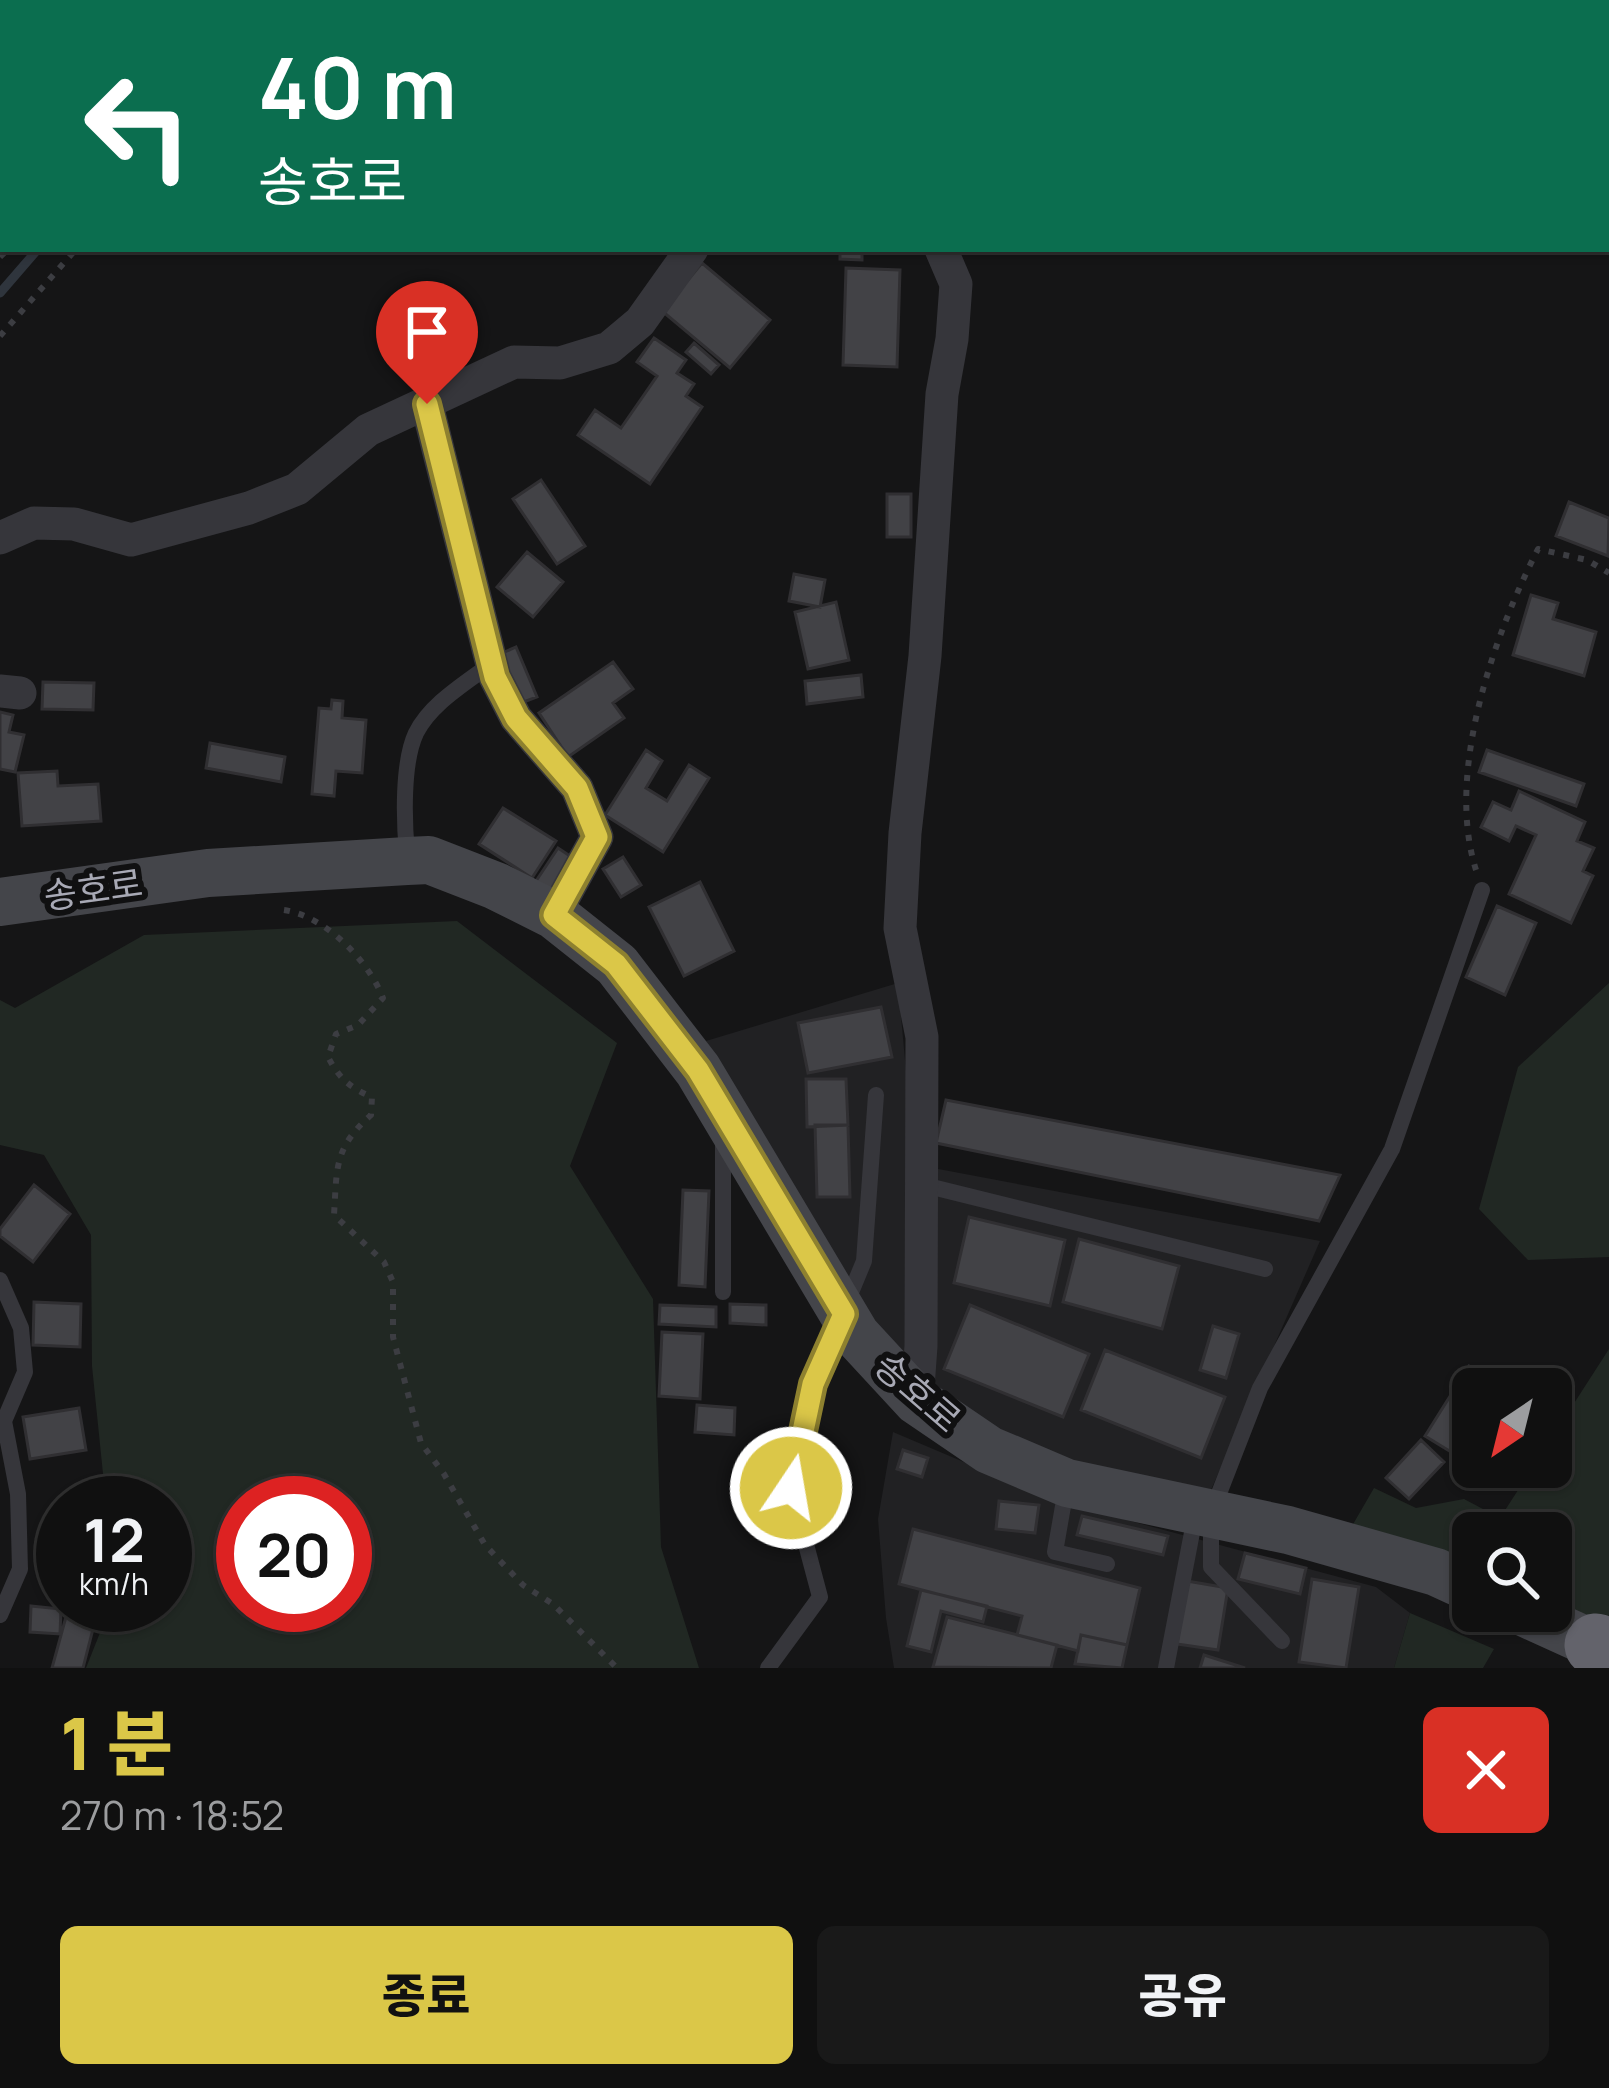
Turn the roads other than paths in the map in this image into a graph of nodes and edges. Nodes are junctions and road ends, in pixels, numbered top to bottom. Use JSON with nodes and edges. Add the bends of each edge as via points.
{"nodes":[{"id":1,"x":690,"y":252,"type":"edge"},
{"id":2,"x":942,"y":252,"type":"edge"},
{"id":3,"x":427,"y":404,"type":"junction"},
{"id":4,"x":0,"y":538,"type":"edge"},
{"id":5,"x":492,"y":663,"type":"junction"},
{"id":6,"x":407,"y":861,"type":"junction"},
{"id":7,"x":1482,"y":890,"type":"road end"},
{"id":8,"x":0,"y":902,"type":"edge"},
{"id":9,"x":554,"y":915,"type":"junction"},
{"id":10,"x":876,"y":1095,"type":"dead end"},
{"id":11,"x":724,"y":1113,"type":"junction"},
{"id":12,"x":919,"y":1184,"type":"junction"},
{"id":13,"x":1264,"y":1269,"type":"dead end"},
{"id":14,"x":0,"y":1280,"type":"edge"},
{"id":15,"x":723,"y":1292,"type":"dead end"},
{"id":16,"x":844,"y":1314,"type":"junction"},
{"id":17,"x":917,"y":1401,"type":"junction"},
{"id":18,"x":1067,"y":1483,"type":"junction"},
{"id":19,"x":1204,"y":1512,"type":"junction"},
{"id":20,"x":1107,"y":1564,"type":"dead end"},
{"id":21,"x":1452,"y":1579,"type":"edge"},
{"id":22,"x":0,"y":1615,"type":"edge"},
{"id":23,"x":1565,"y":1632,"type":"edge"},
{"id":24,"x":1282,"y":1641,"type":"dead end"},
{"id":25,"x":1605,"y":1651,"type":"edge"},
{"id":26,"x":768,"y":1668,"type":"edge"},
{"id":27,"x":1166,"y":1668,"type":"edge"}],
"edges":[{"from":1,"to":3,"type":"street","via":[[640,322],[610,348],[560,363],[514,362]]},
{"from":2,"to":12,"type":"street","via":[[956,284],[900,928],[922,1037]]},
{"from":3,"to":4,"type":"street","via":[[368,430],[297,489],[249,508],[131,541],[74,524],[34,523]]},
{"from":3,"to":5,"type":"street"},
{"from":5,"to":6,"type":"lane","via":[[441,701],[416,734],[403,804]]},
{"from":5,"to":9,"type":"street","via":[[516,718],[577,788],[597,837]]},
{"from":6,"to":8,"type":"main road","name":"송호로","via":[[208,873]]},
{"from":6,"to":9,"type":"main road","name":"송호로","via":[[428,860]]},
{"from":7,"to":19,"type":"lane","via":[[1392,1149],[1260,1388]]},
{"from":9,"to":11,"type":"main road","name":"송호로","via":[[616,964]]},
{"from":10,"to":16,"type":"lane","via":[[864,1261]]},
{"from":11,"to":15,"type":"lane"},
{"from":11,"to":16,"type":"main road","name":"송호로"},
{"from":12,"to":13,"type":"lane"},
{"from":12,"to":17,"type":"street"},
{"from":14,"to":22,"type":"lane","via":[[21,1328],[25,1372],[4,1421],[18,1494],[20,1569]]},
{"from":16,"to":17,"type":"main road","name":"송호로"},
{"from":16,"to":26,"type":"lane","via":[[813,1384],[791,1488],[820,1597]]},
{"from":17,"to":18,"type":"main road","name":"송호로","via":[[988,1450]]},
{"from":18,"to":19,"type":"main road","name":"송호로"},
{"from":18,"to":20,"type":"lane","via":[[1055,1552]]},
{"from":19,"to":21,"type":"main road","name":"송호로"},
{"from":19,"to":24,"type":"lane","via":[[1211,1567]]},
{"from":19,"to":27,"type":"lane"},
{"from":23,"to":25,"type":"main road"}]}
